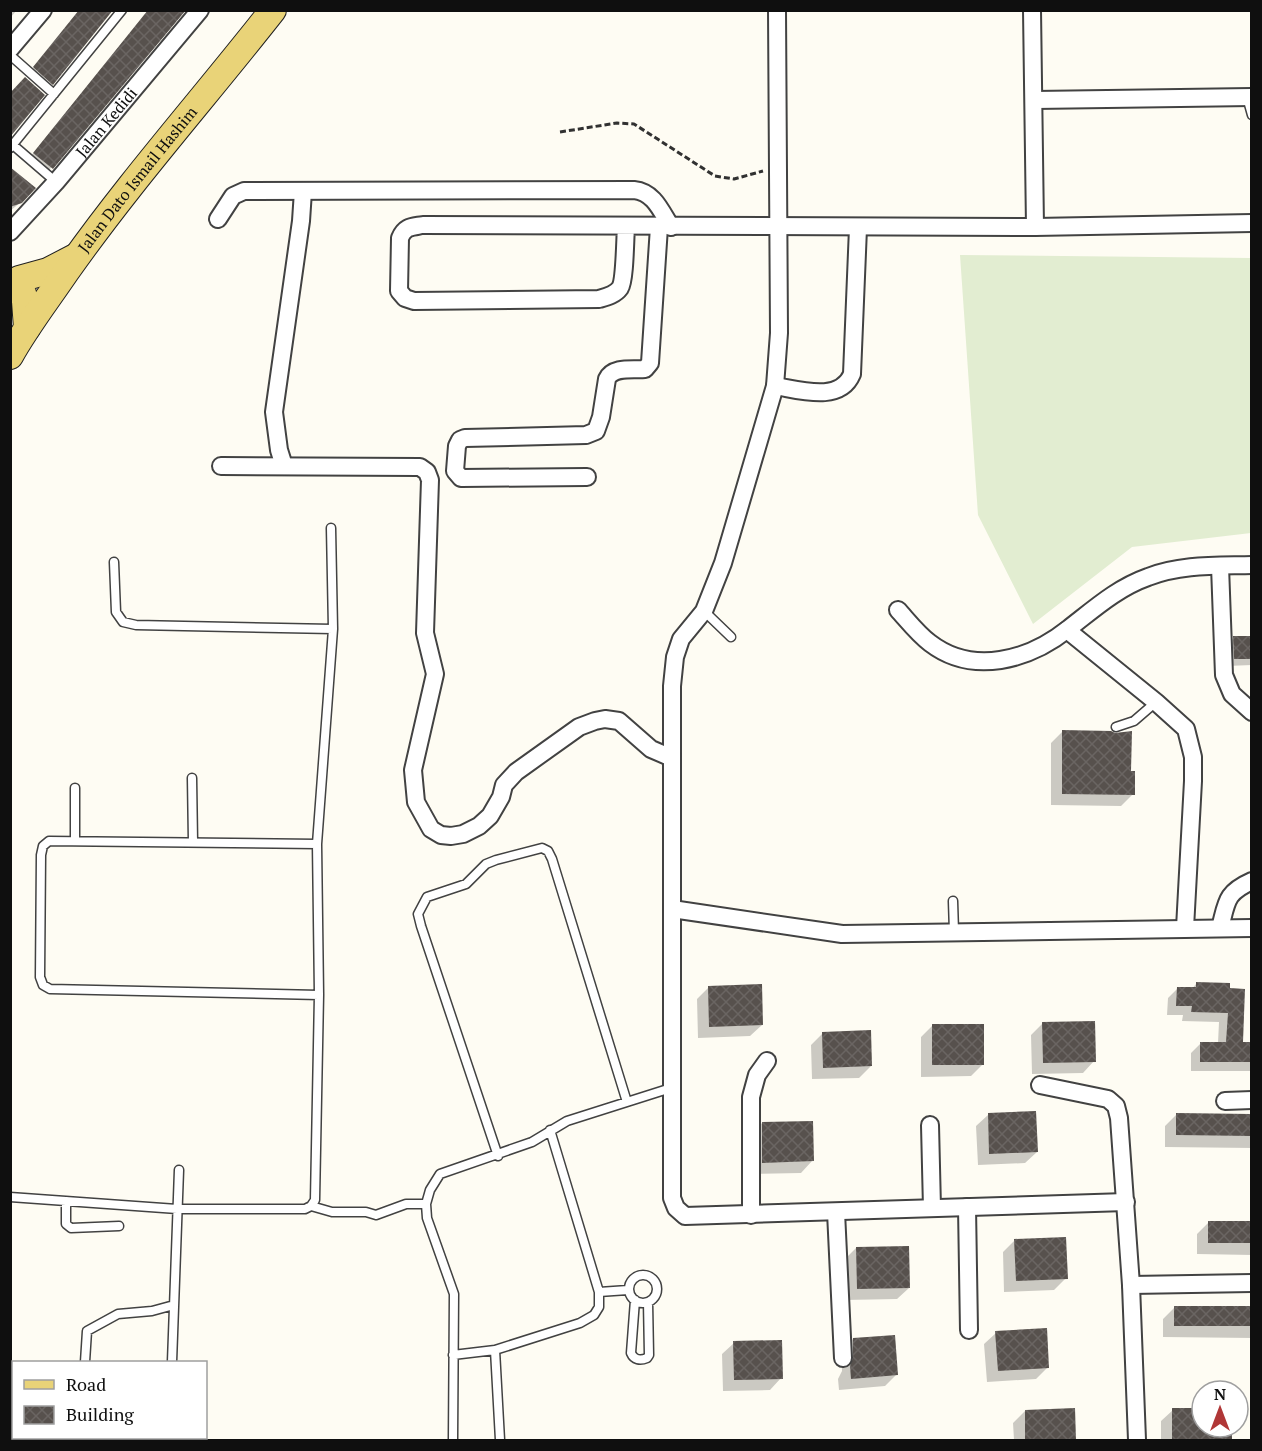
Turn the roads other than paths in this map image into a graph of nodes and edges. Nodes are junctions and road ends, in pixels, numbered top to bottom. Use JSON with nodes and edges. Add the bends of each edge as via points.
{"nodes":[{"id":1,"x":43,"y":10,"type":"edge"},
{"id":2,"x":122,"y":10,"type":"edge"},
{"id":3,"x":200,"y":10,"type":"edge"},
{"id":4,"x":273,"y":10,"type":"edge"},
{"id":5,"x":777,"y":10,"type":"edge"},
{"id":6,"x":1032,"y":10,"type":"edge"},
{"id":7,"x":10,"y":49,"type":"edge"},
{"id":8,"x":10,"y":55,"type":"edge"},
{"id":9,"x":54,"y":94,"type":"junction"},
{"id":10,"x":1249,"y":98,"type":"edge"},
{"id":11,"x":1035,"y":100,"type":"junction"},
{"id":12,"x":1251,"y":115,"type":"edge"},
{"id":13,"x":12,"y":146,"type":"edge"},
{"id":14,"x":56,"y":182,"type":"junction"},
{"id":15,"x":303,"y":191,"type":"junction"},
{"id":16,"x":218,"y":219,"type":"dead end"},
{"id":17,"x":1251,"y":223,"type":"edge"},
{"id":18,"x":626,"y":227,"type":"junction"},
{"id":19,"x":665,"y":227,"type":"junction"},
{"id":20,"x":779,"y":227,"type":"junction"},
{"id":21,"x":1035,"y":227,"type":"junction"},
{"id":22,"x":858,"y":228,"type":"junction"},
{"id":23,"x":10,"y":232,"type":"edge"},
{"id":24,"x":79,"y":255,"type":"junction"},
{"id":25,"x":15,"y":277,"type":"edge"},
{"id":26,"x":48,"y":298,"type":"junction"},
{"id":27,"x":27,"y":328,"type":"junction"},
{"id":28,"x":10,"y":356,"type":"edge"},
{"id":29,"x":775,"y":386,"type":"junction"},
{"id":30,"x":221,"y":466,"type":"dead end"},
{"id":31,"x":284,"y":466,"type":"junction"},
{"id":32,"x":586,"y":477,"type":"dead end"},
{"id":33,"x":332,"y":528,"type":"dead end"},
{"id":34,"x":114,"y":562,"type":"dead end"},
{"id":35,"x":1251,"y":565,"type":"edge"},
{"id":36,"x":1220,"y":566,"type":"junction"},
{"id":37,"x":898,"y":610,"type":"dead end"},
{"id":38,"x":704,"y":611,"type":"junction"},
{"id":39,"x":333,"y":629,"type":"junction"},
{"id":40,"x":1067,"y":630,"type":"junction"},
{"id":41,"x":731,"y":637,"type":"dead end"},
{"id":42,"x":1156,"y":702,"type":"junction"},
{"id":43,"x":1251,"y":712,"type":"edge"},
{"id":44,"x":1116,"y":727,"type":"dead end"},
{"id":45,"x":672,"y":758,"type":"junction"},
{"id":46,"x":192,"y":778,"type":"dead end"},
{"id":47,"x":75,"y":788,"type":"dead end"},
{"id":48,"x":75,"y":840,"type":"junction"},
{"id":49,"x":193,"y":842,"type":"junction"},
{"id":50,"x":316,"y":844,"type":"junction"},
{"id":51,"x":1251,"y":881,"type":"edge"},
{"id":52,"x":953,"y":901,"type":"dead end"},
{"id":53,"x":672,"y":909,"type":"junction"},
{"id":54,"x":1185,"y":928,"type":"junction"},
{"id":55,"x":1220,"y":928,"type":"junction"},
{"id":56,"x":1251,"y":928,"type":"edge"},
{"id":57,"x":954,"y":932,"type":"junction"},
{"id":58,"x":319,"y":995,"type":"junction"},
{"id":59,"x":767,"y":1061,"type":"dead end"},
{"id":60,"x":1040,"y":1085,"type":"dead end"},
{"id":61,"x":671,"y":1088,"type":"junction"},
{"id":62,"x":1251,"y":1100,"type":"edge"},
{"id":63,"x":1225,"y":1101,"type":"dead end"},
{"id":64,"x":627,"y":1102,"type":"junction"},
{"id":65,"x":930,"y":1125,"type":"dead end"},
{"id":66,"x":550,"y":1130,"type":"junction"},
{"id":67,"x":498,"y":1156,"type":"junction"},
{"id":68,"x":179,"y":1170,"type":"dead end"},
{"id":69,"x":10,"y":1197,"type":"edge"},
{"id":70,"x":66,"y":1201,"type":"junction"},
{"id":71,"x":1126,"y":1202,"type":"junction"},
{"id":72,"x":426,"y":1204,"type":"junction"},
{"id":73,"x":311,"y":1206,"type":"junction"},
{"id":74,"x":967,"y":1207,"type":"junction"},
{"id":75,"x":932,"y":1208,"type":"junction"},
{"id":76,"x":177,"y":1209,"type":"junction"},
{"id":77,"x":836,"y":1212,"type":"junction"},
{"id":78,"x":751,"y":1215,"type":"junction"},
{"id":79,"x":119,"y":1226,"type":"dead end"},
{"id":80,"x":1251,"y":1283,"type":"edge"},
{"id":81,"x":1131,"y":1285,"type":"junction"},
{"id":82,"x":628,"y":1290,"type":"junction"},
{"id":83,"x":600,"y":1292,"type":"junction"},
{"id":84,"x":635,"y":1300,"type":"junction"},
{"id":85,"x":648,"y":1302,"type":"junction"},
{"id":86,"x":174,"y":1305,"type":"junction"},
{"id":87,"x":969,"y":1330,"type":"dead end"},
{"id":88,"x":495,"y":1350,"type":"junction"},
{"id":89,"x":453,"y":1355,"type":"junction"},
{"id":90,"x":843,"y":1358,"type":"dead end"},
{"id":91,"x":85,"y":1361,"type":"edge"},
{"id":92,"x":172,"y":1361,"type":"edge"},
{"id":93,"x":453,"y":1440,"type":"edge"},
{"id":94,"x":500,"y":1440,"type":"edge"},
{"id":95,"x":1137,"y":1440,"type":"edge"}],
"edges":[{"from":1,"to":7,"type":"street"},
{"from":2,"to":9,"type":"lane"},
{"from":3,"to":14,"type":"street","name":"Jalan Kedidi"},
{"from":4,"to":24,"type":"main road","name":"Jalan Dato Ismail Hashim"},
{"from":5,"to":20,"type":"street"},
{"from":6,"to":11,"type":"street"},
{"from":8,"to":9,"type":"lane"},
{"from":9,"to":13,"type":"lane"},
{"from":10,"to":11,"type":"street"},
{"from":10,"to":12,"type":"lane"},
{"from":11,"to":21,"type":"street"},
{"from":13,"to":14,"type":"lane"},
{"from":14,"to":23,"type":"street","name":"Jalan Kedidi"},
{"from":15,"to":16,"type":"street","via":[[244,191],[233,196]]},
{"from":15,"to":19,"type":"street","via":[[643,191],[650,195]]},
{"from":15,"to":31,"type":"street","via":[[274,412]]},
{"from":17,"to":21,"type":"street"},
{"from":18,"to":18,"type":"street","via":[[408,227],[400,238],[399,291],[414,301],[611,296],[622,280]]},
{"from":18,"to":19,"type":"street"},
{"from":19,"to":20,"type":"street"},
{"from":19,"to":32,"type":"street","via":[[650,363],[645,369],[609,374],[596,431],[586,435],[465,438],[457,446],[455,471],[461,478]]},
{"from":20,"to":22,"type":"street"},
{"from":20,"to":29,"type":"street","via":[[780,333]]},
{"from":21,"to":22,"type":"street"},
{"from":22,"to":29,"type":"street","via":[[852,374],[848,383],[840,390],[818,393]]},
{"from":24,"to":25,"type":"main road","via":[[48,271]]},
{"from":24,"to":26,"type":"main road","name":"Jalan Dato Ismail Hashim"},
{"from":25,"to":26,"type":"street"},
{"from":25,"to":27,"type":"main road","via":[[25,302]]},
{"from":26,"to":27,"type":"main road","name":"Jalan Dato Ismail Hashim"},
{"from":27,"to":28,"type":"main road","name":"Jalan Dato Ismail Hashim"},
{"from":29,"to":38,"type":"street","via":[[723,563]]},
{"from":30,"to":31,"type":"street"},
{"from":31,"to":45,"type":"street","via":[[420,467],[427,472],[430,480],[425,633],[435,674],[412,770],[417,802],[431,830],[451,836],[479,826],[490,816],[504,785],[516,772],[579,727],[594,721],[619,721],[651,749]]},
{"from":33,"to":39,"type":"lane"},
{"from":34,"to":39,"type":"lane","via":[[116,612],[123,622]]},
{"from":35,"to":36,"type":"street"},
{"from":36,"to":40,"type":"street","via":[[1183,567],[1148,577],[1098,604]]},
{"from":36,"to":43,"type":"street","via":[[1224,675],[1232,694]]},
{"from":37,"to":40,"type":"street","via":[[931,644],[958,658],[993,662],[1024,656]]},
{"from":38,"to":41,"type":"lane"},
{"from":38,"to":45,"type":"street","via":[[681,639],[675,657]]},
{"from":39,"to":50,"type":"lane"},
{"from":40,"to":42,"type":"street"},
{"from":42,"to":44,"type":"lane","via":[[1134,721]]},
{"from":42,"to":54,"type":"street","via":[[1186,729],[1193,757]]},
{"from":45,"to":53,"type":"street"},
{"from":46,"to":49,"type":"lane"},
{"from":47,"to":48,"type":"lane"},
{"from":48,"to":49,"type":"lane"},
{"from":48,"to":58,"type":"lane","via":[[49,841],[43,846],[42,985],[50,989]]},
{"from":49,"to":50,"type":"lane"},
{"from":50,"to":58,"type":"lane"},
{"from":51,"to":55,"type":"street","via":[[1237,887],[1228,898]]},
{"from":52,"to":57,"type":"lane"},
{"from":53,"to":57,"type":"street","via":[[842,934]]},
{"from":53,"to":61,"type":"street"},
{"from":54,"to":55,"type":"street"},
{"from":54,"to":57,"type":"street"},
{"from":55,"to":56,"type":"street"},
{"from":58,"to":73,"type":"lane","via":[[315,1200]]},
{"from":59,"to":78,"type":"street","via":[[753,1083],[751,1097]]},
{"from":60,"to":71,"type":"street","via":[[1108,1099],[1116,1106]]},
{"from":61,"to":64,"type":"lane"},
{"from":61,"to":78,"type":"street","via":[[672,1198],[676,1208],[684,1216]]},
{"from":62,"to":63,"type":"street"},
{"from":64,"to":66,"type":"lane"},
{"from":64,"to":67,"type":"lane","via":[[548,851],[533,849],[486,864],[466,884],[427,897],[418,914]]},
{"from":65,"to":75,"type":"street"},
{"from":66,"to":67,"type":"lane"},
{"from":66,"to":83,"type":"lane"},
{"from":67,"to":72,"type":"lane","via":[[440,1174]]},
{"from":68,"to":76,"type":"lane"},
{"from":69,"to":70,"type":"lane"},
{"from":70,"to":76,"type":"lane"},
{"from":70,"to":79,"type":"lane","via":[[66,1224],[71,1228]]},
{"from":71,"to":74,"type":"street"},
{"from":71,"to":81,"type":"street"},
{"from":72,"to":73,"type":"lane","via":[[406,1204],[376,1215],[332,1212]]},
{"from":72,"to":89,"type":"lane","via":[[427,1218],[454,1294]]},
{"from":73,"to":76,"type":"lane"},
{"from":74,"to":75,"type":"street"},
{"from":74,"to":87,"type":"street"},
{"from":75,"to":77,"type":"street"},
{"from":76,"to":86,"type":"lane"},
{"from":77,"to":78,"type":"street"},
{"from":77,"to":90,"type":"street"},
{"from":80,"to":81,"type":"street"},
{"from":81,"to":95,"type":"street"},
{"from":82,"to":83,"type":"lane"},
{"from":82,"to":84,"type":"lane"},
{"from":82,"to":85,"type":"lane","via":[[638,1275],[647,1275],[658,1288]]},
{"from":83,"to":88,"type":"lane","via":[[594,1315],[580,1323]]},
{"from":84,"to":85,"type":"lane"},
{"from":84,"to":85,"type":"lane","via":[[631,1353],[638,1360],[649,1355]]},
{"from":86,"to":91,"type":"lane","via":[[118,1314],[87,1331]]},
{"from":86,"to":92,"type":"lane"},
{"from":88,"to":89,"type":"lane"},
{"from":88,"to":94,"type":"lane"},
{"from":89,"to":93,"type":"lane"}]}
